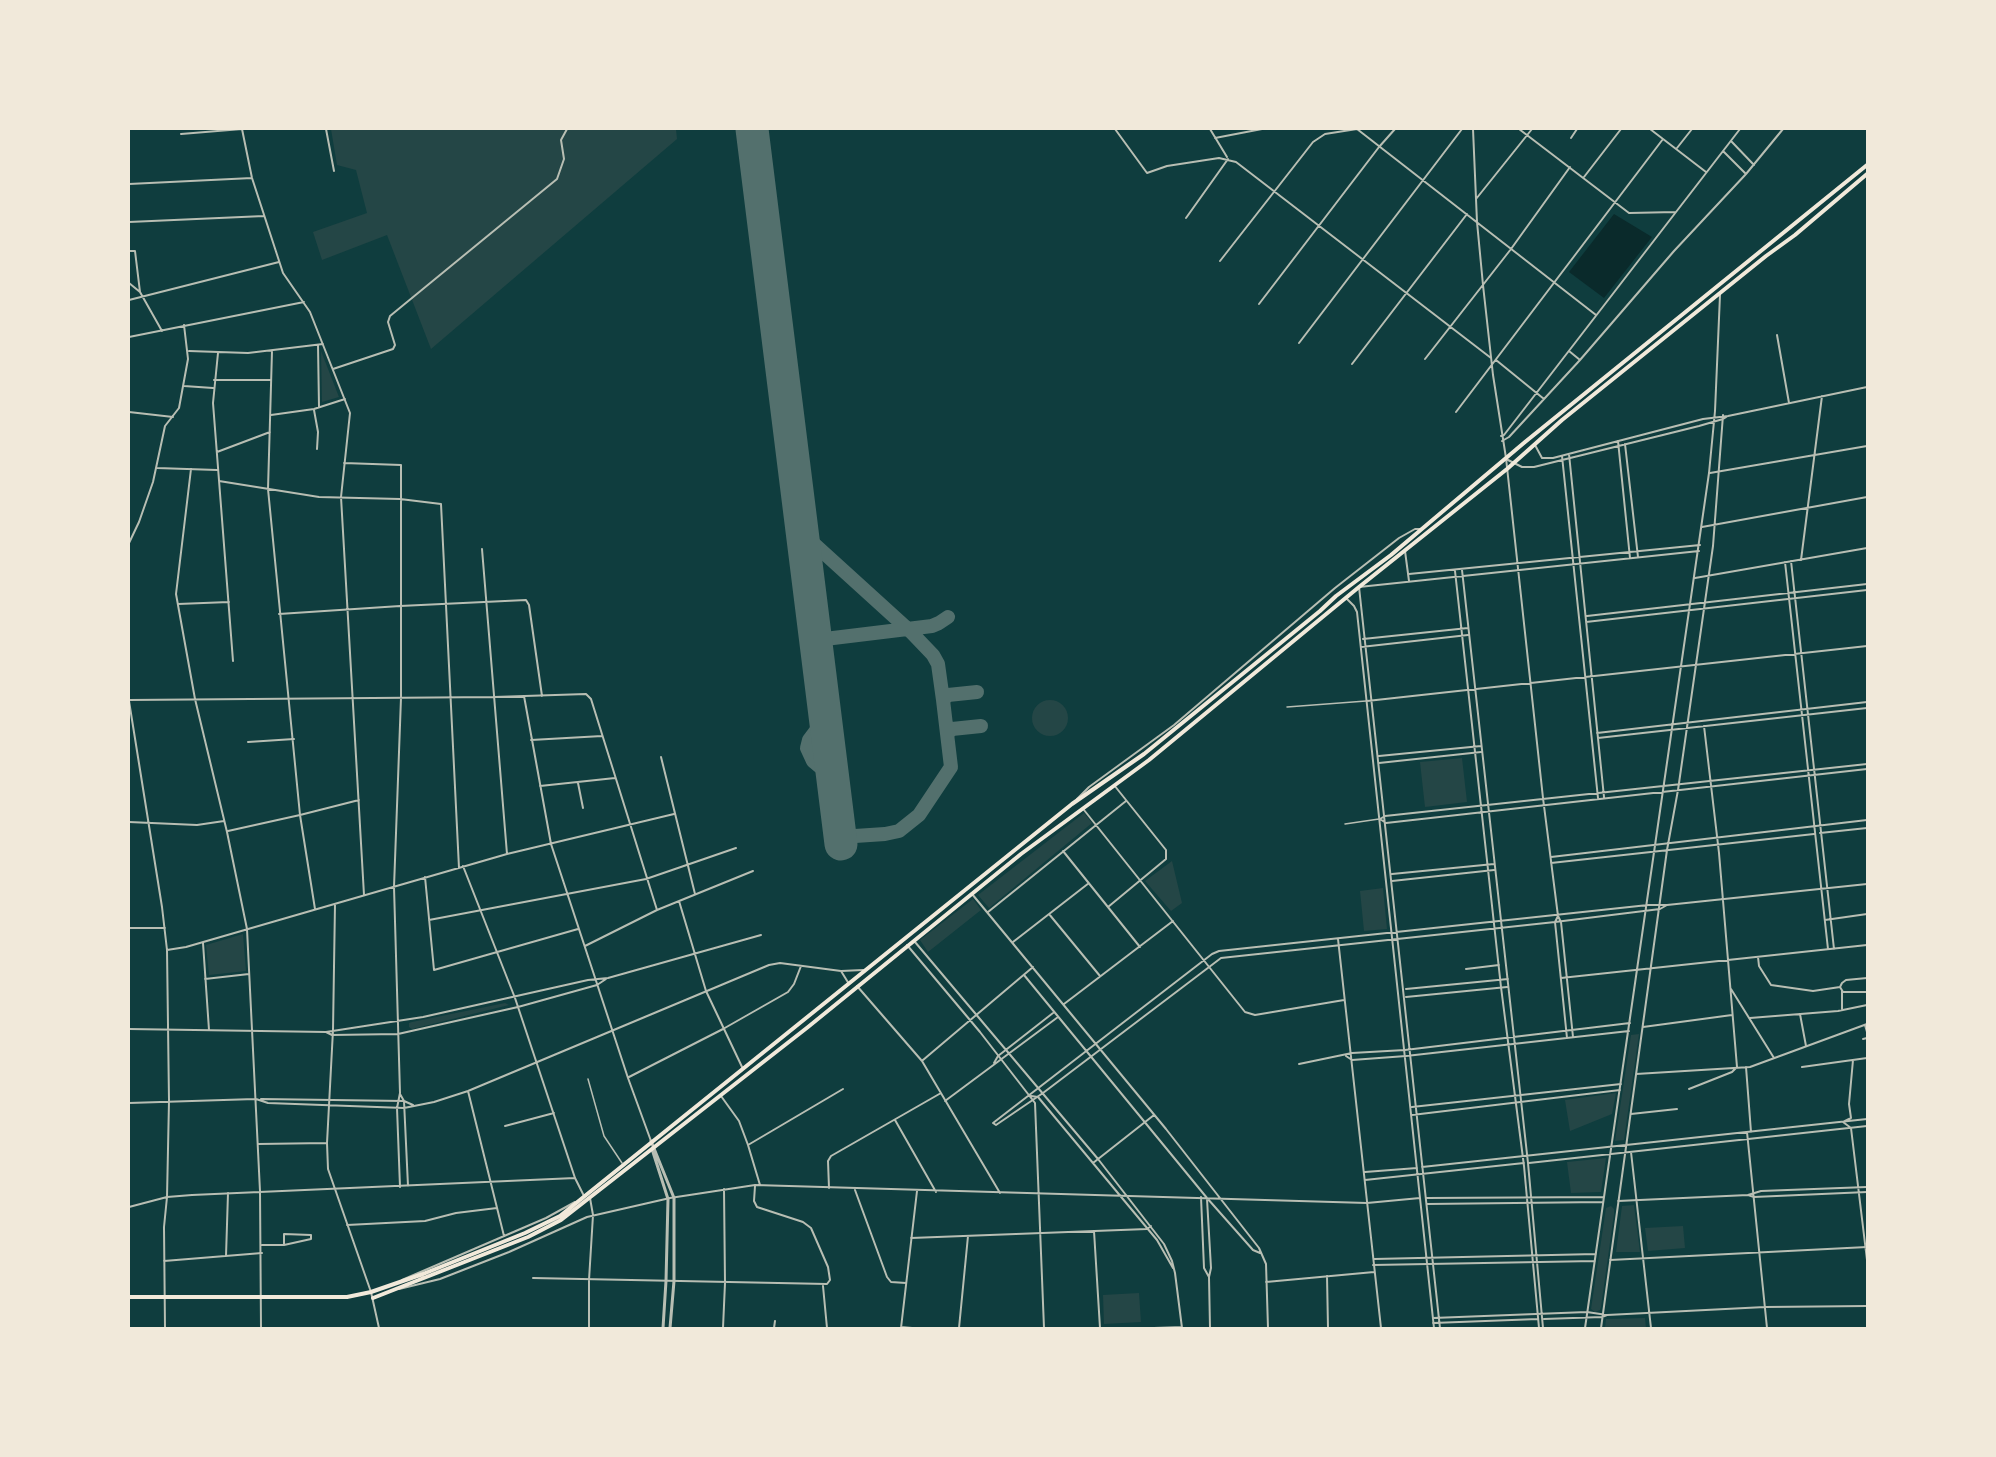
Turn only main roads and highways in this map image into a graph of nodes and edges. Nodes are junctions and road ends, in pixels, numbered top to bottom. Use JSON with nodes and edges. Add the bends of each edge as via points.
{"nodes":[{"id":1,"x":1867,"y":165,"type":"edge"},
{"id":2,"x":1867,"y":174,"type":"edge"},
{"id":3,"x":1815,"y":207,"type":"junction"},
{"id":4,"x":1795,"y":235,"type":"junction"},
{"id":5,"x":1685,"y":313,"type":"junction"},
{"id":6,"x":1684,"y":323,"type":"junction"},
{"id":7,"x":1656,"y":338,"type":"junction"},
{"id":8,"x":1654,"y":347,"type":"junction"},
{"id":9,"x":1369,"y":571,"type":"junction"},
{"id":10,"x":1346,"y":598,"type":"junction"},
{"id":11,"x":1128,"y":765,"type":"junction"},
{"id":12,"x":1114,"y":785,"type":"junction"},
{"id":13,"x":1085,"y":795,"type":"junction"},
{"id":14,"x":1082,"y":807,"type":"junction"},
{"id":15,"x":1009,"y":854,"type":"junction"},
{"id":16,"x":1009,"y":864,"type":"junction"},
{"id":17,"x":804,"y":1020,"type":"junction"},
{"id":18,"x":794,"y":1038,"type":"junction"},
{"id":19,"x":767,"y":1050,"type":"junction"},
{"id":20,"x":764,"y":1061,"type":"junction"},
{"id":21,"x":717,"y":1089,"type":"junction"},
{"id":22,"x":712,"y":1102,"type":"junction"},
{"id":23,"x":549,"y":1225,"type":"junction"},
{"id":24,"x":424,"y":1276,"type":"junction"},
{"id":25,"x":129,"y":1297,"type":"edge"},
{"id":26,"x":373,"y":1298,"type":"road end"}],
"edges":[{"from":1,"to":3,"type":"main road"},
{"from":2,"to":4,"type":"main road"},
{"from":3,"to":4,"type":"main road","via":[[1824,209]]},
{"from":3,"to":5,"type":"main road"},
{"from":4,"to":6,"type":"main road"},
{"from":5,"to":6,"type":"main road","via":[[1678,322]]},
{"from":5,"to":7,"type":"main road"},
{"from":6,"to":8,"type":"main road"},
{"from":7,"to":8,"type":"main road","via":[[1660,340]]},
{"from":7,"to":9,"type":"main road"},
{"from":8,"to":10,"type":"main road"},
{"from":9,"to":10,"type":"main road","via":[[1344,591]]},
{"from":9,"to":11,"type":"main road"},
{"from":10,"to":12,"type":"main road"},
{"from":11,"to":12,"type":"main road","via":[[1111,779]]},
{"from":11,"to":13,"type":"main road"},
{"from":12,"to":14,"type":"main road"},
{"from":13,"to":14,"type":"main road","via":[[1096,795]]},
{"from":13,"to":15,"type":"main road"},
{"from":14,"to":16,"type":"main road"},
{"from":15,"to":16,"type":"main road","via":[[1016,850],[1019,853]]},
{"from":15,"to":17,"type":"main road"},
{"from":16,"to":18,"type":"main road"},
{"from":17,"to":18,"type":"main road","via":[[785,1040]]},
{"from":17,"to":19,"type":"main road"},
{"from":18,"to":20,"type":"main road"},
{"from":19,"to":20,"type":"main road","via":[[777,1048]]},
{"from":19,"to":21,"type":"main road"},
{"from":20,"to":22,"type":"main road"},
{"from":21,"to":22,"type":"main road","via":[[702,1106]]},
{"from":21,"to":23,"type":"main road"},
{"from":22,"to":23,"type":"main road","via":[[561,1220]]},
{"from":23,"to":24,"type":"main road"},
{"from":24,"to":25,"type":"main road","via":[[347,1297]]},
{"from":24,"to":26,"type":"main road"}]}
